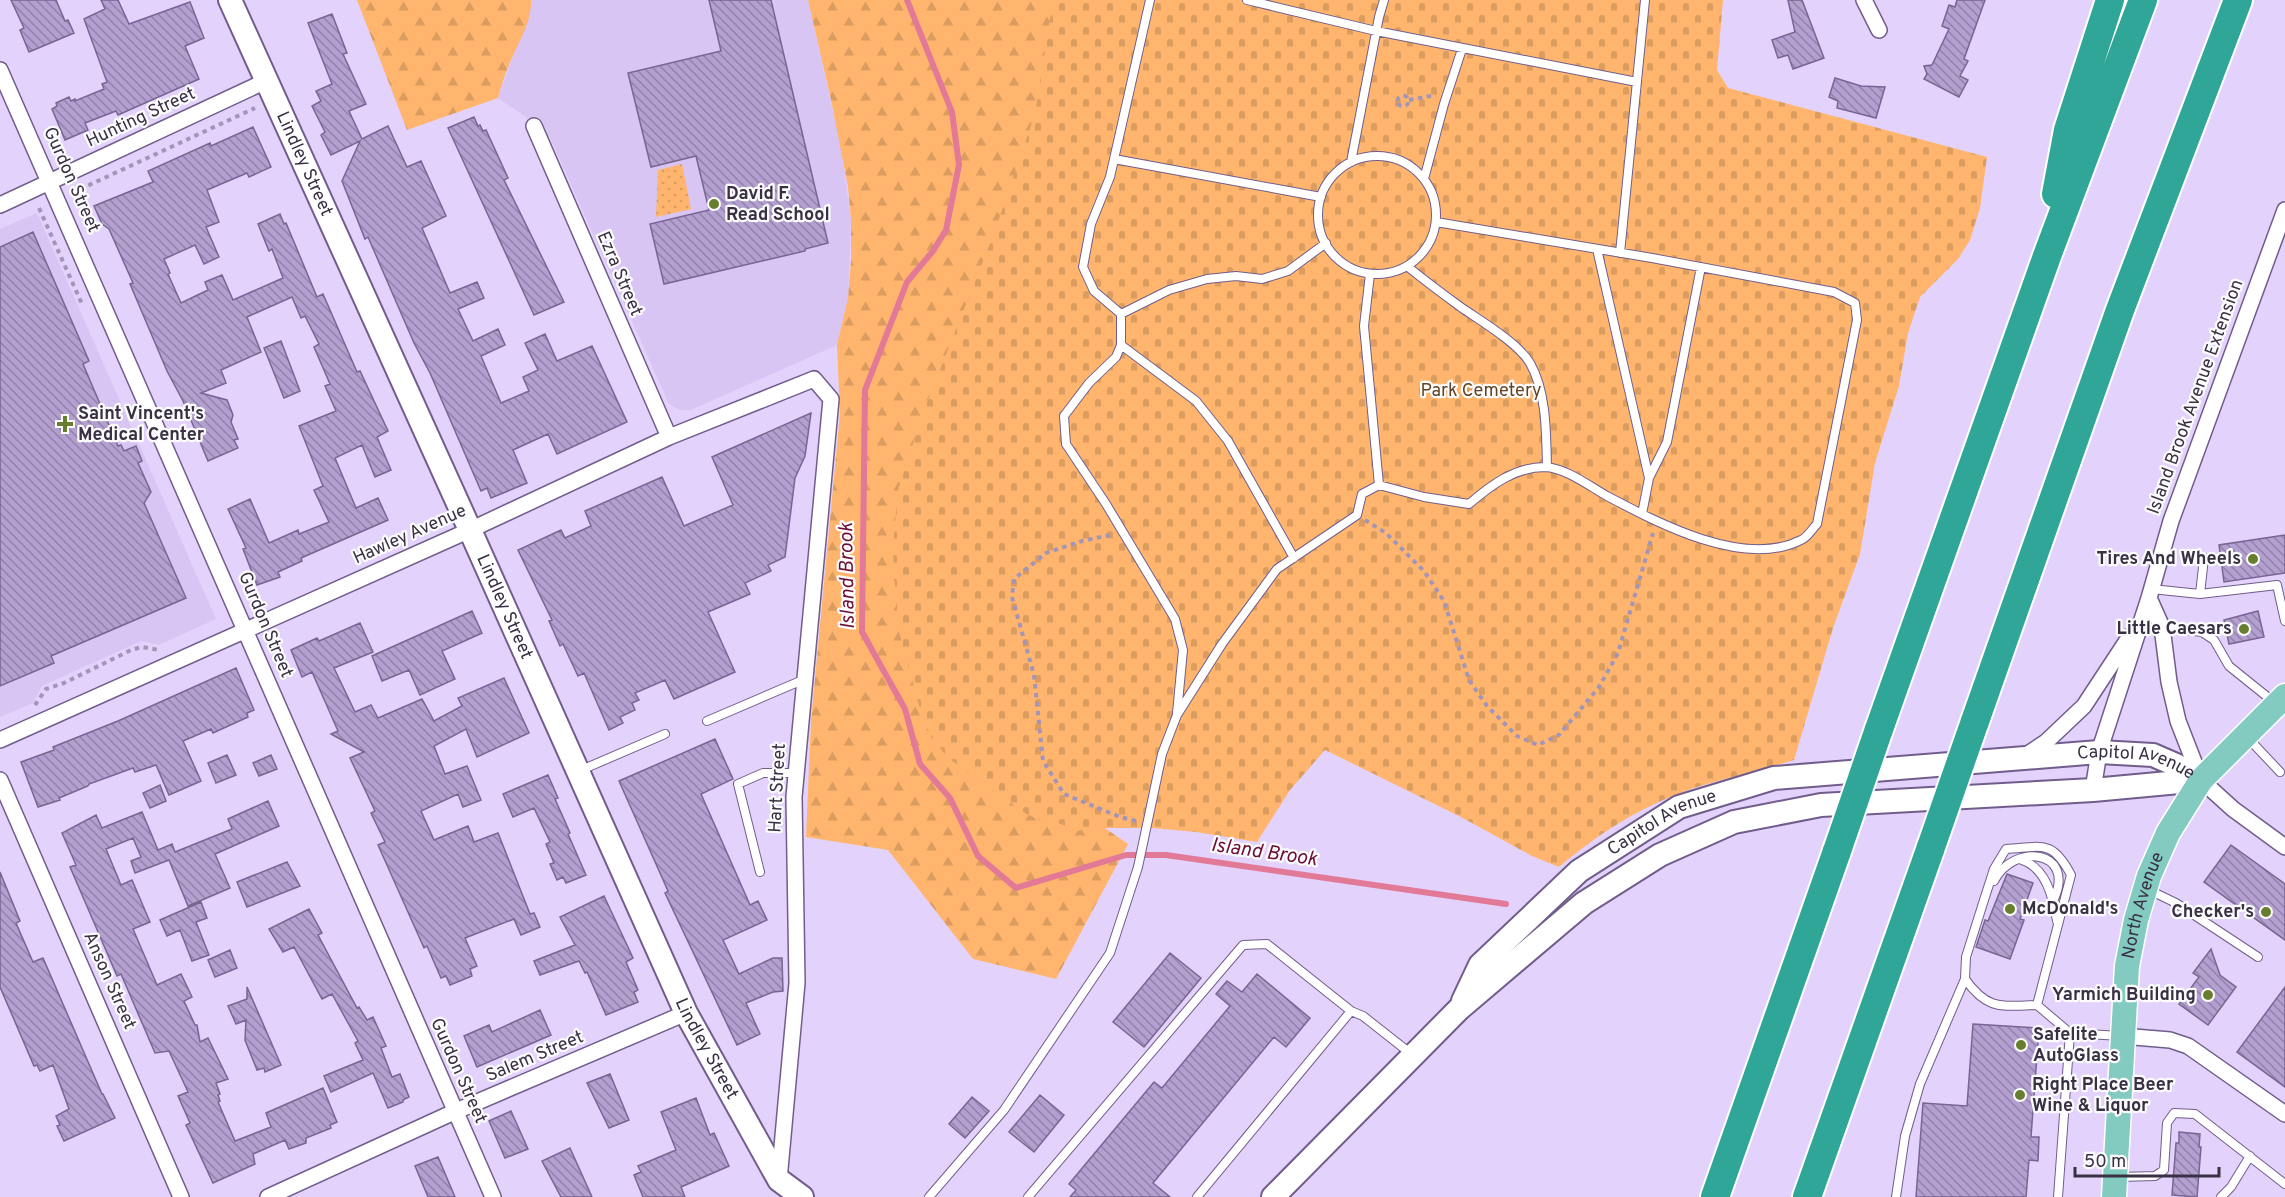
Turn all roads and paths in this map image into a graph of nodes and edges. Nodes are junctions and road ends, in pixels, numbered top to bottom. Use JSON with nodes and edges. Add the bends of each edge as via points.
{"nodes":[{"id":1,"x":230,"y":0,"type":"edge"},
{"id":2,"x":1150,"y":0,"type":"edge"},
{"id":3,"x":1247,"y":0,"type":"edge"},
{"id":4,"x":1384,"y":0,"type":"edge"},
{"id":5,"x":1645,"y":0,"type":"edge"},
{"id":6,"x":1864,"y":0,"type":"edge"},
{"id":7,"x":2110,"y":0,"type":"edge"},
{"id":8,"x":2143,"y":0,"type":"edge"},
{"id":9,"x":2238,"y":0,"type":"edge"},
{"id":10,"x":1879,"y":30,"type":"dead end"},
{"id":11,"x":1376,"y":31,"type":"junction"},
{"id":12,"x":1462,"y":49,"type":"junction"},
{"id":13,"x":0,"y":70,"type":"edge"},
{"id":14,"x":266,"y":81,"type":"junction"},
{"id":15,"x":1637,"y":82,"type":"junction"},
{"id":16,"x":1448,"y":92,"type":"junction"},
{"id":17,"x":1409,"y":100,"type":"dead end"},
{"id":18,"x":255,"y":108,"type":"dead end"},
{"id":19,"x":534,"y":126,"type":"dead end"},
{"id":20,"x":1114,"y":159,"type":"junction"},
{"id":21,"x":1351,"y":162,"type":"junction"},
{"id":22,"x":1424,"y":179,"type":"junction"},
{"id":23,"x":51,"y":182,"type":"junction"},
{"id":24,"x":1321,"y":197,"type":"junction"},
{"id":25,"x":58,"y":199,"type":"junction"},
{"id":26,"x":0,"y":205,"type":"edge"},
{"id":27,"x":39,"y":208,"type":"junction"},
{"id":28,"x":33,"y":210,"type":"dead end"},
{"id":29,"x":2285,"y":210,"type":"edge"},
{"id":30,"x":1436,"y":222,"type":"junction"},
{"id":31,"x":1326,"y":243,"type":"junction"},
{"id":32,"x":1597,"y":249,"type":"junction"},
{"id":33,"x":1620,"y":253,"type":"junction"},
{"id":34,"x":2047,"y":256,"type":"junction"},
{"id":35,"x":1407,"y":266,"type":"junction"},
{"id":36,"x":1701,"y":267,"type":"junction"},
{"id":37,"x":1370,"y":274,"type":"junction"},
{"id":38,"x":82,"y":306,"type":"dead end"},
{"id":39,"x":1121,"y":314,"type":"junction"},
{"id":40,"x":1121,"y":345,"type":"junction"},
{"id":41,"x":831,"y":399,"type":"joint"},
{"id":42,"x":669,"y":437,"type":"junction"},
{"id":43,"x":1547,"y":467,"type":"junction"},
{"id":44,"x":1649,"y":478,"type":"junction"},
{"id":45,"x":1379,"y":485,"type":"junction"},
{"id":46,"x":1642,"y":514,"type":"junction"},
{"id":47,"x":1357,"y":515,"type":"junction"},
{"id":48,"x":1656,"y":522,"type":"junction"},
{"id":49,"x":470,"y":530,"type":"junction"},
{"id":50,"x":1123,"y":532,"type":"junction"},
{"id":51,"x":1294,"y":558,"type":"junction"},
{"id":52,"x":2204,"y":558,"type":"dead end"},
{"id":53,"x":2150,"y":594,"type":"junction"},
{"id":54,"x":2200,"y":594,"type":"junction"},
{"id":55,"x":2285,"y":621,"type":"edge"},
{"id":56,"x":2162,"y":627,"type":"junction"},
{"id":57,"x":246,"y":630,"type":"junction"},
{"id":58,"x":162,"y":650,"type":"dead end"},
{"id":59,"x":805,"y":679,"type":"junction"},
{"id":60,"x":2280,"y":700,"type":"edge"},
{"id":61,"x":32,"y":709,"type":"dead end"},
{"id":62,"x":1177,"y":716,"type":"junction"},
{"id":63,"x":707,"y":722,"type":"dead end"},
{"id":64,"x":665,"y":734,"type":"dead end"},
{"id":65,"x":2245,"y":735,"type":"junction"},
{"id":66,"x":0,"y":740,"type":"edge"},
{"id":67,"x":2099,"y":752,"type":"junction"},
{"id":68,"x":2020,"y":759,"type":"junction"},
{"id":69,"x":578,"y":772,"type":"junction"},
{"id":70,"x":797,"y":772,"type":"junction"},
{"id":71,"x":2283,"y":772,"type":"edge"},
{"id":72,"x":0,"y":780,"type":"edge"},
{"id":73,"x":2201,"y":780,"type":"junction"},
{"id":74,"x":2093,"y":790,"type":"junction"},
{"id":75,"x":1148,"y":824,"type":"junction"},
{"id":76,"x":2284,"y":843,"type":"edge"},
{"id":77,"x":2017,"y":858,"type":"junction"},
{"id":78,"x":760,"y":872,"type":"dead end"},
{"id":79,"x":2145,"y":889,"type":"junction"},
{"id":80,"x":2054,"y":899,"type":"junction"},
{"id":81,"x":1984,"y":900,"type":"junction"},
{"id":82,"x":2058,"y":922,"type":"junction"},
{"id":83,"x":2258,"y":957,"type":"dead end"},
{"id":84,"x":1965,"y":979,"type":"junction"},
{"id":85,"x":2037,"y":1005,"type":"junction"},
{"id":86,"x":1459,"y":1009,"type":"junction"},
{"id":87,"x":1351,"y":1011,"type":"junction"},
{"id":88,"x":686,"y":1013,"type":"junction"},
{"id":89,"x":2070,"y":1034,"type":"junction"},
{"id":90,"x":2122,"y":1036,"type":"junction"},
{"id":91,"x":1413,"y":1056,"type":"junction"},
{"id":92,"x":454,"y":1112,"type":"junction"},
{"id":93,"x":2285,"y":1114,"type":"edge"},
{"id":94,"x":2250,"y":1156,"type":"junction"},
{"id":95,"x":779,"y":1180,"type":"junction"},
{"id":96,"x":2285,"y":1184,"type":"edge"},
{"id":97,"x":2114,"y":1187,"type":"edge"},
{"id":98,"x":181,"y":1197,"type":"edge"},
{"id":99,"x":268,"y":1197,"type":"edge"},
{"id":100,"x":493,"y":1197,"type":"edge"},
{"id":101,"x":802,"y":1197,"type":"edge"},
{"id":102,"x":929,"y":1197,"type":"edge"},
{"id":103,"x":1028,"y":1197,"type":"edge"},
{"id":104,"x":1197,"y":1197,"type":"edge"},
{"id":105,"x":1273,"y":1197,"type":"edge"},
{"id":106,"x":1715,"y":1197,"type":"edge"},
{"id":107,"x":1807,"y":1197,"type":"edge"},
{"id":108,"x":1896,"y":1197,"type":"edge"},
{"id":109,"x":2058,"y":1197,"type":"edge"},
{"id":110,"x":2221,"y":1197,"type":"edge"}],
"edges":[{"from":1,"to":14,"type":"main road","name":"Lindley Street"},
{"from":2,"to":20,"type":"lane"},
{"from":3,"to":11,"type":"lane"},
{"from":4,"to":11,"type":"lane"},
{"from":5,"to":15,"type":"lane"},
{"from":6,"to":10,"type":"street"},
{"from":7,"to":34,"type":"highway","via":[[2068,130]]},
{"from":8,"to":34,"type":"highway"},
{"from":9,"to":107,"type":"highway","bridge":true,"via":[[2116,321]]},
{"from":11,"to":12,"type":"lane"},
{"from":11,"to":21,"type":"lane"},
{"from":12,"to":15,"type":"lane"},
{"from":12,"to":16,"type":"lane"},
{"from":13,"to":23,"type":"street","name":"Gurdon Street"},
{"from":14,"to":23,"type":"street","name":"Hunting Street"},
{"from":14,"to":49,"type":"main road","name":"Lindley Street"},
{"from":15,"to":33,"type":"lane"},
{"from":16,"to":17,"type":"path"},
{"from":16,"to":22,"type":"lane"},
{"from":18,"to":25,"type":"path"},
{"from":19,"to":42,"type":"street","name":"Ezra Street"},
{"from":20,"to":24,"type":"lane"},
{"from":20,"to":39,"type":"lane","via":[[1091,224],[1083,267],[1094,291]]},
{"from":21,"to":22,"type":"lane","via":[[1379,155],[1400,159]]},
{"from":21,"to":24,"type":"lane","via":[[1339,169]]},
{"from":22,"to":30,"type":"lane","via":[[1434,194]]},
{"from":23,"to":25,"type":"street","name":"Gurdon Street"},
{"from":23,"to":26,"type":"street","name":"Hunting Street"},
{"from":24,"to":31,"type":"lane","via":[[1319,228]]},
{"from":25,"to":27,"type":"path"},
{"from":25,"to":57,"type":"street","name":"Gurdon Street"},
{"from":27,"to":28,"type":"path"},
{"from":27,"to":38,"type":"path"},
{"from":29,"to":53,"type":"street","name":"Island Brook Avenue Extension","via":[[2171,521]]},
{"from":30,"to":32,"type":"lane"},
{"from":30,"to":35,"type":"lane","via":[[1431,242]]},
{"from":31,"to":37,"type":"lane","via":[[1347,266]]},
{"from":31,"to":39,"type":"lane","via":[[1288,272],[1262,279],[1207,279],[1169,290]]},
{"from":32,"to":33,"type":"lane"},
{"from":32,"to":44,"type":"lane"},
{"from":33,"to":36,"type":"lane"},
{"from":34,"to":106,"type":"highway","bridge":true},
{"from":35,"to":37,"type":"lane","via":[[1394,272]]},
{"from":35,"to":43,"type":"lane","via":[[1498,332],[1529,362],[1541,394]]},
{"from":36,"to":44,"type":"lane","via":[[1667,442]]},
{"from":36,"to":48,"type":"lane","via":[[1834,292],[1855,303],[1857,320],[1816,524],[1803,540],[1774,549],[1734,549]]},
{"from":37,"to":45,"type":"lane","via":[[1364,326]]},
{"from":39,"to":40,"type":"lane"},
{"from":40,"to":50,"type":"lane","via":[[1116,357],[1089,383],[1064,416],[1065,444]]},
{"from":40,"to":51,"type":"lane","via":[[1196,400],[1228,441]]},
{"from":41,"to":42,"type":"street","name":"Hawley Avenue","via":[[814,379]]},
{"from":41,"to":59,"type":"street","name":"Hart Street"},
{"from":42,"to":49,"type":"street","name":"Hawley Avenue"},
{"from":43,"to":45,"type":"lane","via":[[1520,470],[1488,487],[1469,504]]},
{"from":43,"to":46,"type":"lane","via":[[1566,473]]},
{"from":44,"to":46,"type":"lane"},
{"from":45,"to":47,"type":"lane","via":[[1362,494]]},
{"from":46,"to":48,"type":"lane"},
{"from":47,"to":48,"type":"path","via":[[1386,533],[1424,571],[1444,601],[1469,680],[1487,706],[1517,736],[1538,745],[1559,735],[1599,687],[1618,653]]},
{"from":47,"to":51,"type":"lane"},
{"from":49,"to":57,"type":"street","name":"Hawley Avenue"},
{"from":49,"to":69,"type":"main road","name":"Lindley Street"},
{"from":50,"to":62,"type":"lane","via":[[1175,619],[1183,650]]},
{"from":50,"to":75,"type":"path","via":[[1046,553],[1014,579],[1012,597],[1034,675],[1043,761],[1064,794]]},
{"from":51,"to":62,"type":"lane","via":[[1277,569],[1222,644]]},
{"from":52,"to":54,"type":"lane"},
{"from":53,"to":54,"type":"lane"},
{"from":53,"to":56,"type":"street"},
{"from":53,"to":67,"type":"street","name":"Island Brook Avenue Extension"},
{"from":53,"to":68,"type":"street","name":"Island Brook Avenue Extension","via":[[2126,643],[2084,706],[2046,742]]},
{"from":54,"to":55,"type":"lane","via":[[2277,585]]},
{"from":56,"to":60,"type":"lane","via":[[2202,632],[2214,640],[2229,666]]},
{"from":56,"to":73,"type":"street","via":[[2178,721]]},
{"from":57,"to":66,"type":"street","name":"Hawley Avenue"},
{"from":57,"to":92,"type":"street","name":"Gurdon Street"},
{"from":58,"to":61,"type":"path","via":[[142,646],[131,650],[46,689]]},
{"from":59,"to":63,"type":"lane"},
{"from":59,"to":70,"type":"street","name":"Hart Street"},
{"from":60,"to":65,"type":"main road","name":"North Avenue"},
{"from":62,"to":75,"type":"lane","via":[[1162,754]]},
{"from":64,"to":69,"type":"lane"},
{"from":65,"to":71,"type":"lane"},
{"from":65,"to":73,"type":"main road","name":"North Avenue"},
{"from":67,"to":68,"type":"main road","name":"Capitol Avenue"},
{"from":67,"to":73,"type":"main road","name":"Capitol Avenue","via":[[2153,755]]},
{"from":67,"to":74,"type":"street","name":"Island Brook Avenue Extension"},
{"from":68,"to":86,"type":"main road","name":"Capitol Avenue","via":[[1774,778],[1679,807],[1579,871],[1479,965]]},
{"from":69,"to":88,"type":"main road","name":"Lindley Street"},
{"from":70,"to":78,"type":"lane","via":[[763,773],[738,784]]},
{"from":70,"to":95,"type":"street","name":"Hart Street","via":[[797,983]]},
{"from":72,"to":98,"type":"street","name":"Anson Street"},
{"from":73,"to":74,"type":"main road","name":"Capitol Avenue"},
{"from":73,"to":76,"type":"street","via":[[2234,809]]},
{"from":73,"to":79,"type":"main road","name":"North Avenue","via":[[2168,832]]},
{"from":74,"to":86,"type":"main road","name":"Capitol Avenue","via":[[1821,805],[1734,822],[1660,855],[1584,903]]},
{"from":75,"to":102,"type":"lane","via":[[1110,953],[1004,1110]]},
{"from":77,"to":80,"type":"lane","via":[[2038,869]]},
{"from":77,"to":80,"type":"lane","via":[[2049,860],[2060,877]]},
{"from":77,"to":81,"type":"lane","via":[[2000,870]]},
{"from":79,"to":83,"type":"lane","via":[[2176,903]]},
{"from":79,"to":90,"type":"main road","name":"North Avenue","via":[[2127,966]]},
{"from":80,"to":82,"type":"lane"},
{"from":81,"to":82,"type":"lane","via":[[1994,869],[2006,849],[2044,846],[2061,856],[2071,875]]},
{"from":81,"to":84,"type":"lane","via":[[1966,957]]},
{"from":82,"to":85,"type":"lane"},
{"from":84,"to":85,"type":"lane","via":[[1976,994],[1995,1006]]},
{"from":84,"to":108,"type":"lane","via":[[1920,1084],[1905,1136]]},
{"from":85,"to":89,"type":"lane"},
{"from":86,"to":91,"type":"main road","name":"Capitol Avenue"},
{"from":87,"to":91,"type":"lane","via":[[1363,1016]]},
{"from":87,"to":103,"type":"lane","via":[[1267,944],[1243,945]]},
{"from":87,"to":104,"type":"lane"},
{"from":88,"to":92,"type":"street","name":"Salem Street"},
{"from":88,"to":95,"type":"main road","name":"Lindley Street"},
{"from":89,"to":90,"type":"lane"},
{"from":89,"to":109,"type":"lane"},
{"from":90,"to":93,"type":"street","via":[[2170,1040],[2188,1046]]},
{"from":90,"to":97,"type":"main road","name":"North Avenue"},
{"from":91,"to":105,"type":"main road","name":"Capitol Avenue"},
{"from":92,"to":99,"type":"street","name":"Salem Street"},
{"from":92,"to":100,"type":"street","name":"Gurdon Street"},
{"from":94,"to":96,"type":"lane"},
{"from":94,"to":97,"type":"lane","via":[[2195,1114],[2174,1113],[2167,1123],[2164,1170]]},
{"from":94,"to":110,"type":"lane"},
{"from":95,"to":101,"type":"main road","name":"Lindley Street"}]}
